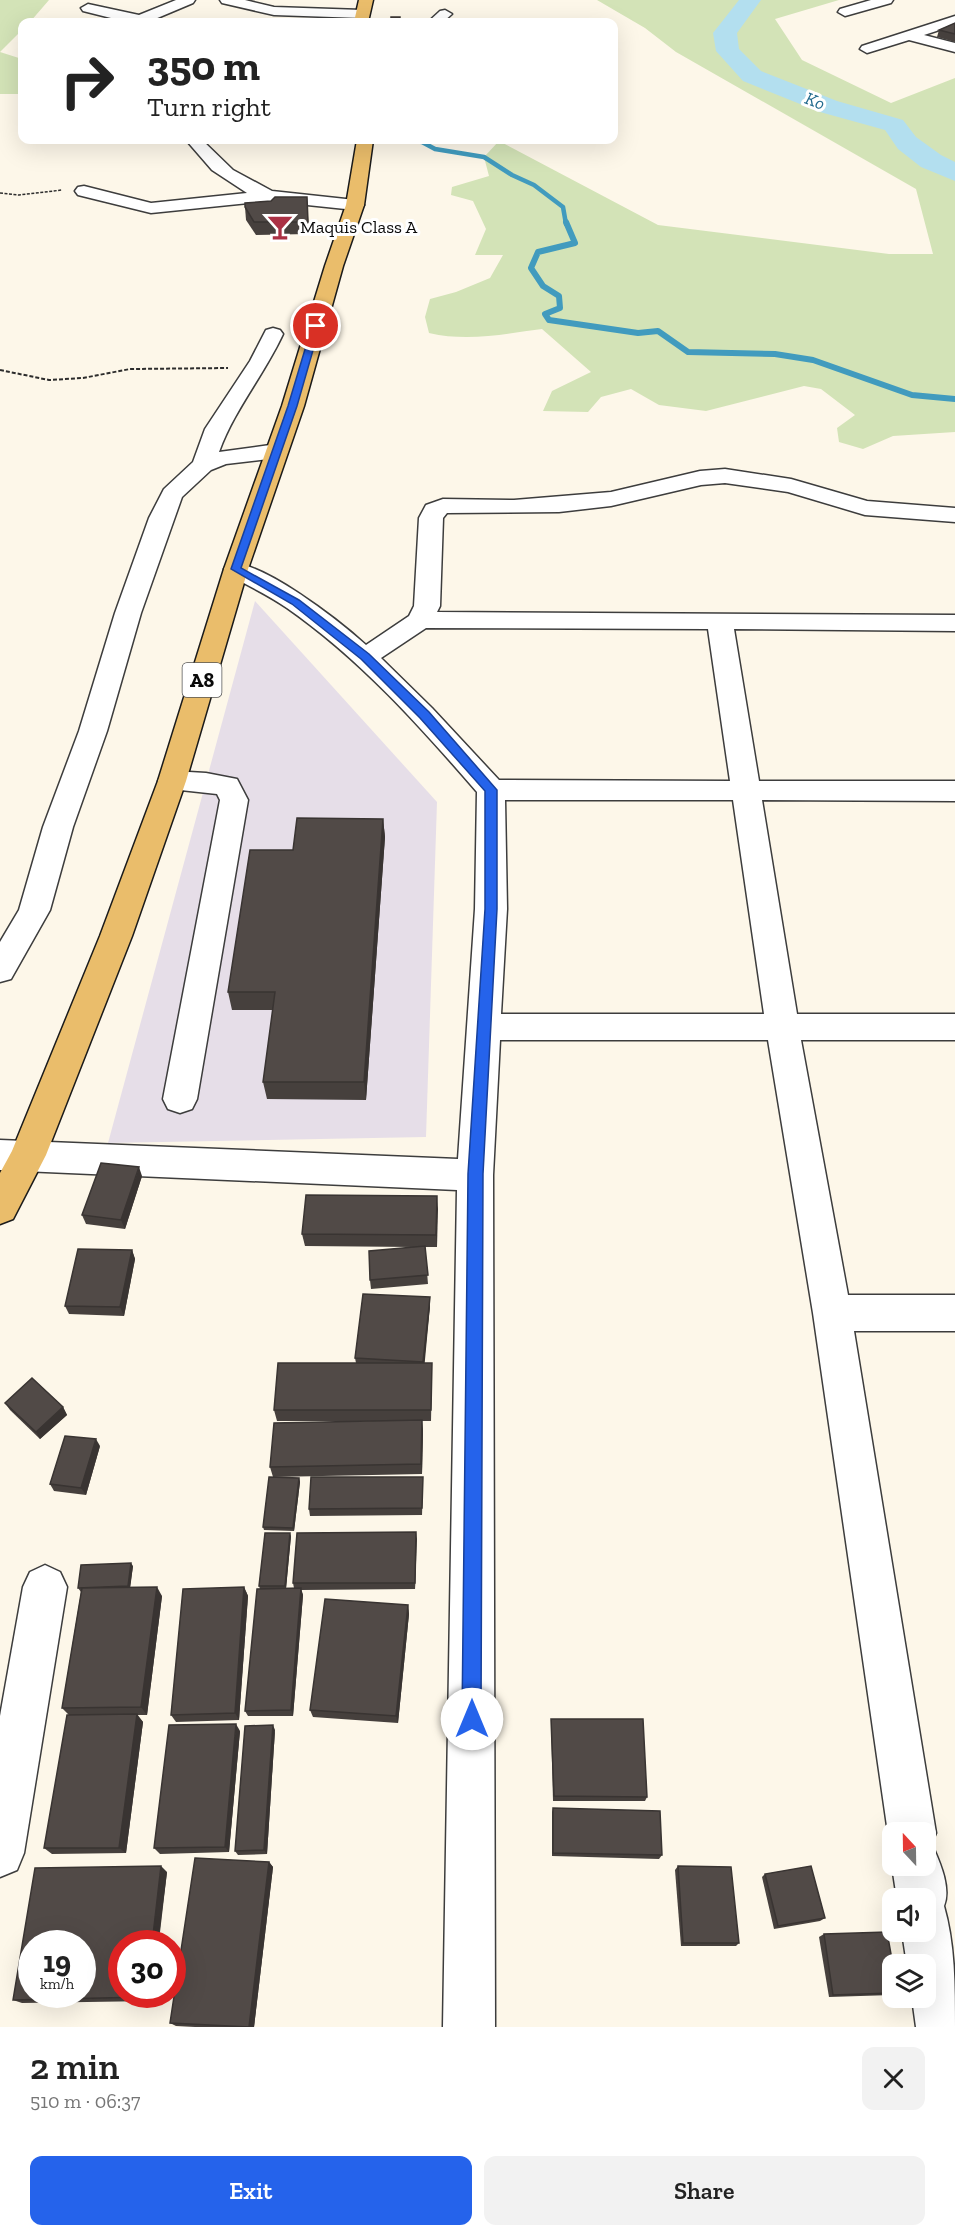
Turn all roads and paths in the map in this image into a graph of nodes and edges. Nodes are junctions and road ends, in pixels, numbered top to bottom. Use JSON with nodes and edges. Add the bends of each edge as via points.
{"nodes":[{"id":1,"x":188,"y":0,"type":"edge"},
{"id":2,"x":227,"y":0,"type":"edge"},
{"id":3,"x":333,"y":0,"type":"edge"},
{"id":4,"x":886,"y":0,"type":"edge"},
{"id":5,"x":88,"y":8,"type":"dead end"},
{"id":6,"x":363,"y":10,"type":"edge"},
{"id":7,"x":845,"y":12,"type":"dead end"},
{"id":8,"x":127,"y":18,"type":"edge"},
{"id":9,"x":150,"y":18,"type":"edge"},
{"id":10,"x":955,"y":20,"type":"edge"},
{"id":11,"x":908,"y":35,"type":"junction"},
{"id":12,"x":955,"y":48,"type":"edge"},
{"id":13,"x":867,"y":49,"type":"dead end"},
{"id":14,"x":197,"y":144,"type":"edge"},
{"id":15,"x":365,"y":144,"type":"edge"},
{"id":16,"x":84,"y":191,"type":"joint"},
{"id":17,"x":0,"y":193,"type":"edge"},
{"id":18,"x":269,"y":196,"type":"junction"},
{"id":19,"x":355,"y":205,"type":"junction"},
{"id":20,"x":273,"y":334,"type":"dead end"},
{"id":21,"x":254,"y":369,"type":"junction"},
{"id":22,"x":0,"y":370,"type":"edge"},
{"id":23,"x":278,"y":451,"type":"junction"},
{"id":24,"x":203,"y":465,"type":"junction"},
{"id":25,"x":955,"y":515,"type":"edge"},
{"id":26,"x":236,"y":569,"type":"junction"},
{"id":27,"x":420,"y":620,"type":"junction"},
{"id":28,"x":720,"y":622,"type":"junction"},
{"id":29,"x":955,"y":623,"type":"edge"},
{"id":30,"x":365,"y":657,"type":"junction"},
{"id":31,"x":172,"y":781,"type":"junction"},
{"id":32,"x":491,"y":790,"type":"junction"},
{"id":33,"x":746,"y":791,"type":"junction"},
{"id":34,"x":955,"y":791,"type":"edge"},
{"id":35,"x":0,"y":970,"type":"edge"},
{"id":36,"x":486,"y":1027,"type":"junction"},
{"id":37,"x":782,"y":1027,"type":"junction"},
{"id":38,"x":955,"y":1027,"type":"edge"},
{"id":39,"x":180,"y":1099,"type":"dead end"},
{"id":40,"x":14,"y":1155,"type":"edge"},
{"id":41,"x":475,"y":1174,"type":"junction"},
{"id":42,"x":0,"y":1208,"type":"edge"},
{"id":43,"x":832,"y":1313,"type":"junction"},
{"id":44,"x":955,"y":1313,"type":"edge"},
{"id":45,"x":45,"y":1587,"type":"dead end"},
{"id":46,"x":910,"y":1822,"type":"edge"},
{"id":47,"x":0,"y":1853,"type":"edge"},
{"id":48,"x":929,"y":1942,"type":"edge"},
{"id":49,"x":470,"y":2027,"type":"edge"},
{"id":50,"x":942,"y":2027,"type":"edge"}],
"edges":[{"from":1,"to":9,"type":"street"},
{"from":2,"to":6,"type":"street","via":[[274,11]]},
{"from":3,"to":6,"type":"street"},
{"from":4,"to":7,"type":"street"},
{"from":5,"to":8,"type":"street"},
{"from":10,"to":11,"type":"street"},
{"from":11,"to":12,"type":"street"},
{"from":11,"to":13,"type":"street"},
{"from":14,"to":18,"type":"street","via":[[228,175]]},
{"from":15,"to":19,"type":"main road","number":"A8"},
{"from":16,"to":17,"type":"path"},
{"from":16,"to":18,"type":"street","via":[[151,208]]},
{"from":18,"to":19,"type":"street"},
{"from":19,"to":23,"type":"main road","number":"A8"},
{"from":20,"to":21,"type":"street"},
{"from":21,"to":22,"type":"path","via":[[130,369],[49,380]]},
{"from":21,"to":24,"type":"street","via":[[216,429]]},
{"from":23,"to":24,"type":"street","via":[[222,458]]},
{"from":23,"to":26,"type":"main road","number":"A8"},
{"from":24,"to":35,"type":"street","via":[[172,494],[161,518],[34,910]]},
{"from":25,"to":27,"type":"street","via":[[865,508],[791,486],[725,476],[569,504],[443,506],[434,510],[431,518],[427,606]]},
{"from":26,"to":30,"type":"street","via":[[296,602]]},
{"from":26,"to":31,"type":"main road","number":"A8"},
{"from":27,"to":28,"type":"street"},
{"from":27,"to":30,"type":"street"},
{"from":28,"to":29,"type":"street"},
{"from":28,"to":33,"type":"street"},
{"from":30,"to":32,"type":"street"},
{"from":31,"to":39,"type":"street","via":[[227,786],[234,800]]},
{"from":31,"to":40,"type":"main road","number":"A8","via":[[116,936]]},
{"from":32,"to":33,"type":"street"},
{"from":32,"to":36,"type":"street"},
{"from":33,"to":34,"type":"street"},
{"from":33,"to":37,"type":"street"},
{"from":36,"to":37,"type":"street"},
{"from":36,"to":41,"type":"street"},
{"from":37,"to":38,"type":"street"},
{"from":37,"to":43,"type":"street"},
{"from":40,"to":41,"type":"street"},
{"from":40,"to":42,"type":"main road","number":"A8"},
{"from":41,"to":49,"type":"street"},
{"from":43,"to":44,"type":"street"},
{"from":43,"to":46,"type":"street"},
{"from":45,"to":47,"type":"street"},
{"from":48,"to":50,"type":"street"}]}
